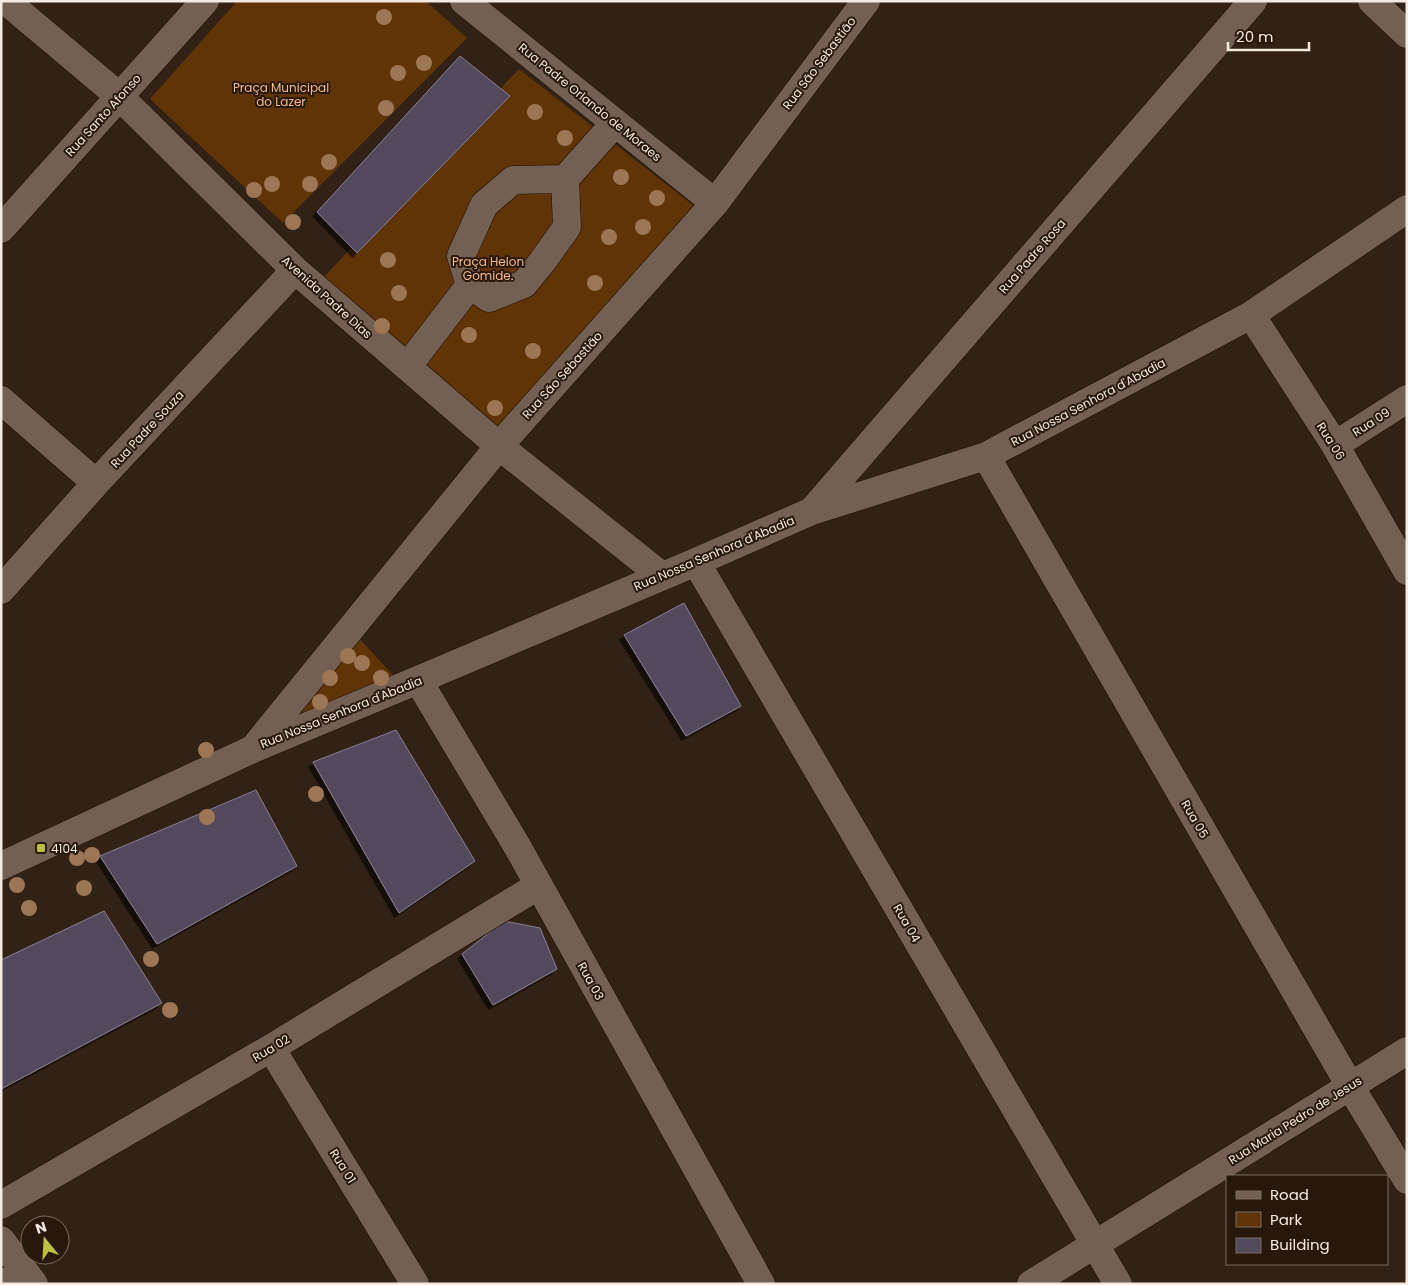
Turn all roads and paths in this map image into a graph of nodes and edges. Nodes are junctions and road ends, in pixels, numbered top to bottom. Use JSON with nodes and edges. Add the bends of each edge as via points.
{"nodes":[{"id":1,"x":6,"y":1,"type":"edge"},
{"id":2,"x":205,"y":1,"type":"edge"},
{"id":3,"x":464,"y":1,"type":"edge"},
{"id":4,"x":866,"y":1,"type":"edge"},
{"id":5,"x":1253,"y":1,"type":"edge"},
{"id":6,"x":1372,"y":1,"type":"edge"},
{"id":7,"x":1407,"y":34,"type":"edge"},
{"id":8,"x":119,"y":96,"type":"junction"},
{"id":9,"x":615,"y":123,"type":"junction"},
{"id":10,"x":564,"y":178,"type":"junction"},
{"id":11,"x":715,"y":203,"type":"junction"},
{"id":12,"x":1407,"y":209,"type":"edge"},
{"id":13,"x":1,"y":229,"type":"edge"},
{"id":14,"x":295,"y":270,"type":"junction"},
{"id":15,"x":470,"y":285,"type":"junction"},
{"id":16,"x":1250,"y":315,"type":"junction"},
{"id":17,"x":408,"y":367,"type":"junction"},
{"id":18,"x":1407,"y":399,"type":"edge"},
{"id":19,"x":1,"y":400,"type":"edge"},
{"id":20,"x":1335,"y":445,"type":"junction"},
{"id":21,"x":499,"y":446,"type":"junction"},
{"id":22,"x":986,"y":456,"type":"junction"},
{"id":23,"x":96,"y":484,"type":"junction"},
{"id":24,"x":812,"y":511,"type":"junction"},
{"id":25,"x":696,"y":562,"type":"junction"},
{"id":26,"x":1407,"y":571,"type":"edge"},
{"id":27,"x":662,"y":576,"type":"junction"},
{"id":28,"x":1,"y":590,"type":"edge"},
{"id":29,"x":418,"y":680,"type":"junction"},
{"id":30,"x":255,"y":748,"type":"junction"},
{"id":31,"x":1,"y":866,"type":"edge"},
{"id":32,"x":538,"y":886,"type":"junction"},
{"id":33,"x":271,"y":1048,"type":"junction"},
{"id":34,"x":1407,"y":1051,"type":"edge"},
{"id":35,"x":1350,"y":1086,"type":"junction"},
{"id":36,"x":1407,"y":1180,"type":"edge"},
{"id":37,"x":1,"y":1205,"type":"edge"},
{"id":38,"x":1,"y":1240,"type":"edge"},
{"id":39,"x":1095,"y":1244,"type":"junction"},
{"id":40,"x":1,"y":1282,"type":"edge"},
{"id":41,"x":33,"y":1282,"type":"edge"},
{"id":42,"x":415,"y":1284,"type":"edge"},
{"id":43,"x":761,"y":1284,"type":"edge"},
{"id":44,"x":1031,"y":1284,"type":"edge"},
{"id":45,"x":1118,"y":1284,"type":"edge"}],
"edges":[{"from":1,"to":8,"type":"street","name":"Avenida Padre Dias"},
{"from":2,"to":8,"type":"street","name":"Rua Santo Afonso"},
{"from":3,"to":9,"type":"street","name":"Rua Padre Orlando de Moraes"},
{"from":4,"to":11,"type":"street","name":"Rua São Sebastião"},
{"from":5,"to":24,"type":"street","name":"Rua Padre Rosa"},
{"from":6,"to":7,"type":"street"},
{"from":8,"to":13,"type":"street","name":"Rua Santo Afonso"},
{"from":8,"to":14,"type":"street","name":"Avenida Padre Dias"},
{"from":9,"to":10,"type":"street"},
{"from":9,"to":11,"type":"street","name":"Rua Padre Orlando de Moraes"},
{"from":10,"to":15,"type":"street","via":[[513,180],[484,205],[461,256]]},
{"from":10,"to":15,"type":"street","via":[[568,227],[524,284],[489,298]]},
{"from":11,"to":21,"type":"street","name":"Rua São Sebastião"},
{"from":12,"to":16,"type":"street","name":"Rua Nossa Senhora d'Abadia"},
{"from":14,"to":17,"type":"street","name":"Avenida Padre Dias"},
{"from":14,"to":23,"type":"street","name":"Rua Padre Souza"},
{"from":15,"to":17,"type":"street"},
{"from":16,"to":20,"type":"street","name":"Rua 06"},
{"from":16,"to":22,"type":"street","name":"Rua Nossa Senhora d'Abadia"},
{"from":17,"to":21,"type":"street","name":"Avenida Padre Dias"},
{"from":18,"to":20,"type":"street","name":"Rua 09"},
{"from":19,"to":23,"type":"street"},
{"from":20,"to":26,"type":"street","name":"Rua 06"},
{"from":21,"to":27,"type":"street","name":"Avenida Padre Dias"},
{"from":21,"to":30,"type":"street","name":"Rua São Sebastião"},
{"from":22,"to":24,"type":"street","name":"Rua Nossa Senhora d'Abadia"},
{"from":22,"to":35,"type":"street","name":"Rua 05"},
{"from":23,"to":28,"type":"street","name":"Rua Padre Souza"},
{"from":24,"to":25,"type":"street","name":"Rua Nossa Senhora d'Abadia"},
{"from":25,"to":27,"type":"street","name":"Rua Nossa Senhora d'Abadia"},
{"from":25,"to":39,"type":"street","name":"Rua 04"},
{"from":27,"to":29,"type":"street","name":"Rua Nossa Senhora d'Abadia"},
{"from":29,"to":30,"type":"street","name":"Rua Nossa Senhora d'Abadia"},
{"from":29,"to":32,"type":"street","name":"Rua 03"},
{"from":30,"to":31,"type":"street","name":"Rua Nossa Senhora d'Abadia"},
{"from":32,"to":33,"type":"street","name":"Rua 02"},
{"from":32,"to":43,"type":"street","name":"Rua 03"},
{"from":33,"to":37,"type":"street","name":"Rua 02"},
{"from":33,"to":42,"type":"street","name":"Rua 01"},
{"from":34,"to":35,"type":"street","name":"Rua Maria Pedro de Jesus"},
{"from":35,"to":36,"type":"street","name":"Rua 05"},
{"from":35,"to":39,"type":"street","name":"Rua Maria Pedro de Jesus"},
{"from":38,"to":41,"type":"street"},
{"from":39,"to":44,"type":"street","name":"Rua Maria Pedro de Jesus"},
{"from":39,"to":45,"type":"street","name":"Rua 04"},
{"from":40,"to":41,"type":"street"}]}
